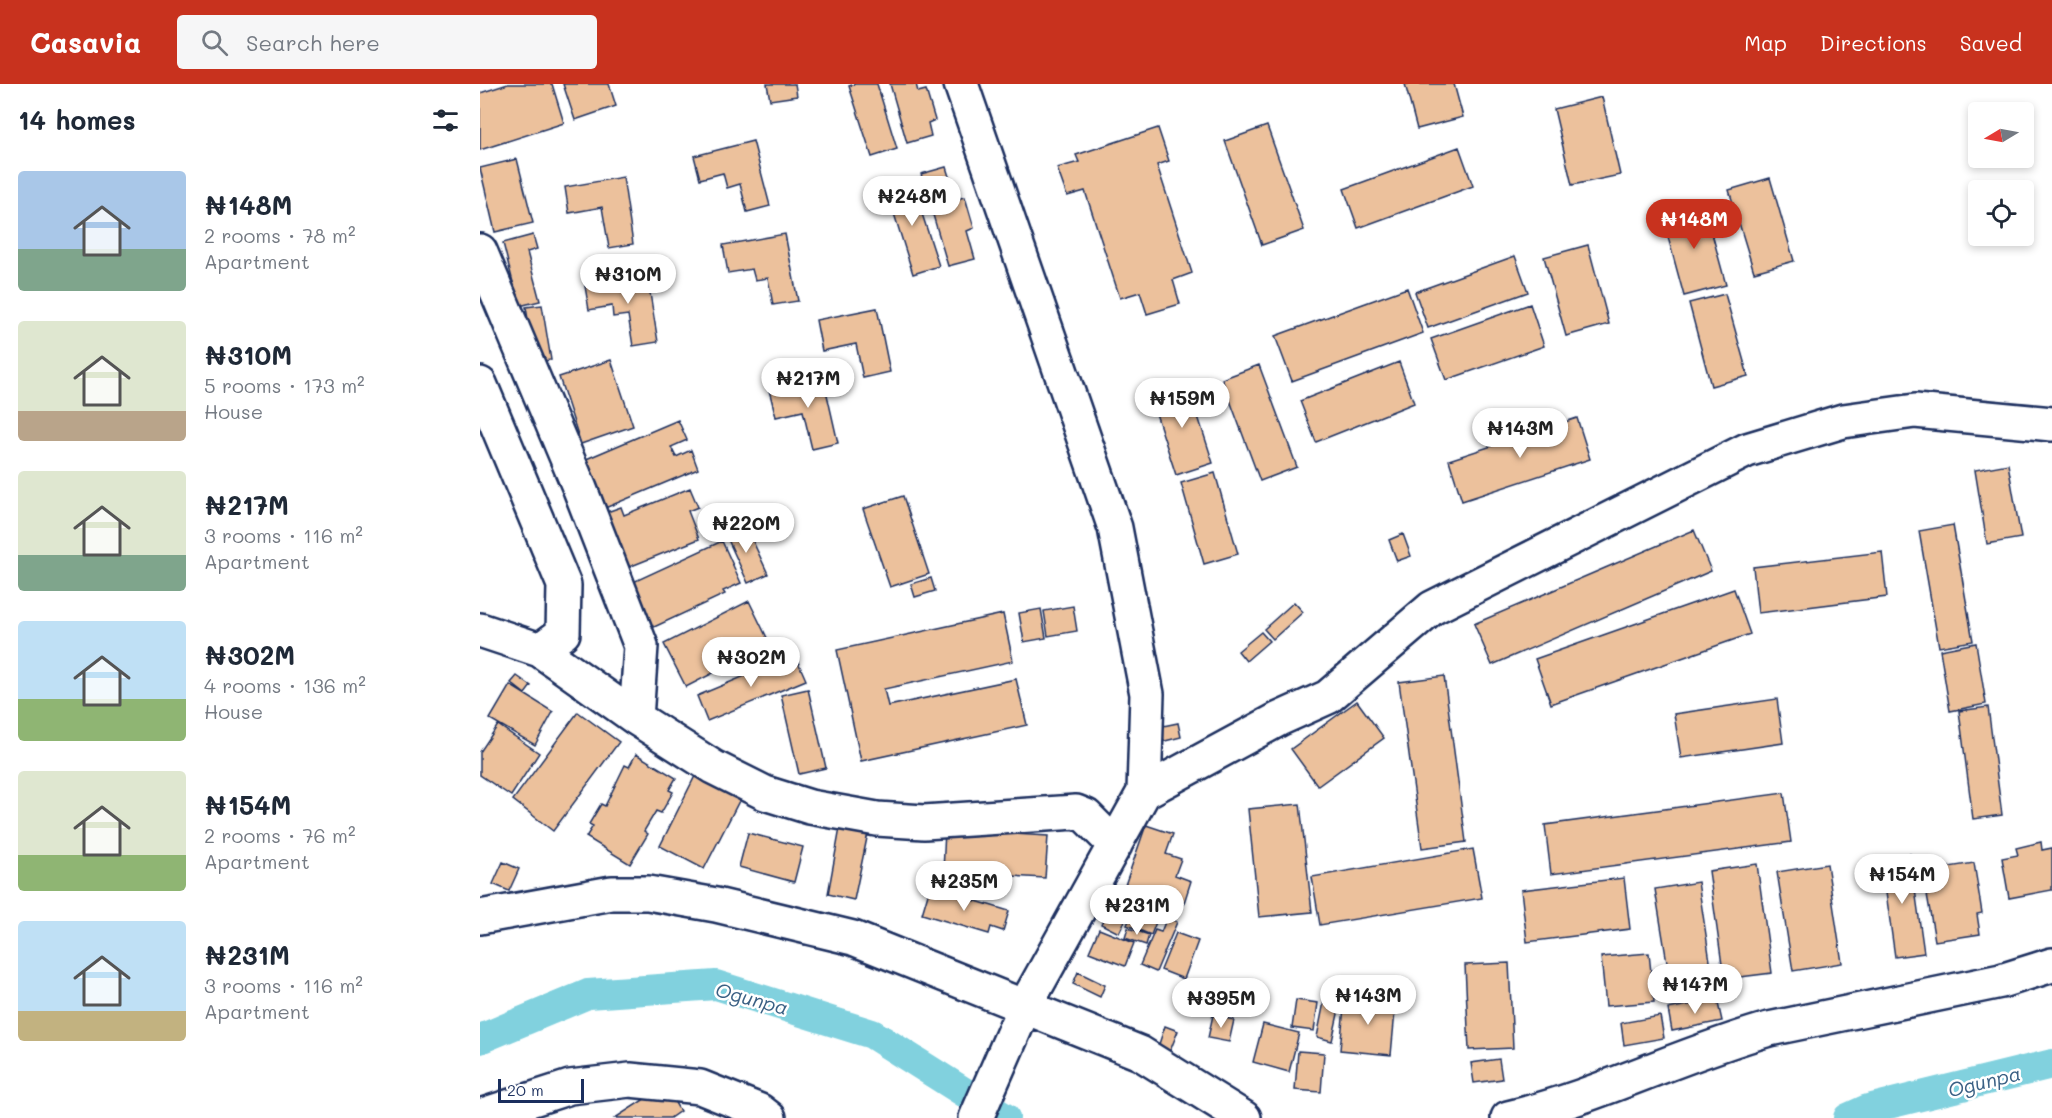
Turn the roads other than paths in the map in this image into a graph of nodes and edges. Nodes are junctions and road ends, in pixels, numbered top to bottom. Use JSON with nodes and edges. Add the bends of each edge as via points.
{"nodes":[{"id":1,"x":961,"y":84,"type":"edge"},
{"id":2,"x":480,"y":251,"type":"edge"},
{"id":3,"x":480,"y":384,"type":"edge"},
{"id":4,"x":2052,"y":424,"type":"edge"},
{"id":5,"x":480,"y":630,"type":"edge"},
{"id":6,"x":540,"y":650,"type":"junction"},
{"id":7,"x":636,"y":718,"type":"junction"},
{"id":8,"x":1143,"y":792,"type":"junction"},
{"id":9,"x":1115,"y":845,"type":"junction"},
{"id":10,"x":480,"y":917,"type":"edge"},
{"id":11,"x":2052,"y":965,"type":"edge"},
{"id":12,"x":1020,"y":1016,"type":"junction"},
{"id":13,"x":480,"y":1116,"type":"edge"},
{"id":14,"x":769,"y":1118,"type":"edge"},
{"id":15,"x":976,"y":1118,"type":"edge"},
{"id":16,"x":1244,"y":1118,"type":"edge"},
{"id":17,"x":1508,"y":1118,"type":"edge"}],
"edges":[{"from":1,"to":8,"type":"street","via":[[1115,528],[1147,694]]},
{"from":2,"to":7,"type":"street","via":[[641,646]]},
{"from":3,"to":6,"type":"street","via":[[564,585],[562,633]]},
{"from":4,"to":8,"type":"street","via":[[1915,411],[1843,421],[1747,450],[1432,608],[1328,697]]},
{"from":5,"to":6,"type":"street"},
{"from":6,"to":7,"type":"street"},
{"from":7,"to":9,"type":"street","via":[[713,767],[765,793],[810,807],[877,819],[924,822],[1076,812],[1086,816]]},
{"from":8,"to":9,"type":"street"},
{"from":9,"to":12,"type":"street"},
{"from":10,"to":12,"type":"street","via":[[612,893],[648,893],[716,905],[853,938]]},
{"from":11,"to":17,"type":"street","via":[[2001,981],[1733,1039],[1603,1089]]},
{"from":12,"to":15,"type":"street"},
{"from":12,"to":16,"type":"street","via":[[1140,1053]]},
{"from":13,"to":14,"type":"street","via":[[570,1087],[630,1080],[700,1087]]}]}
